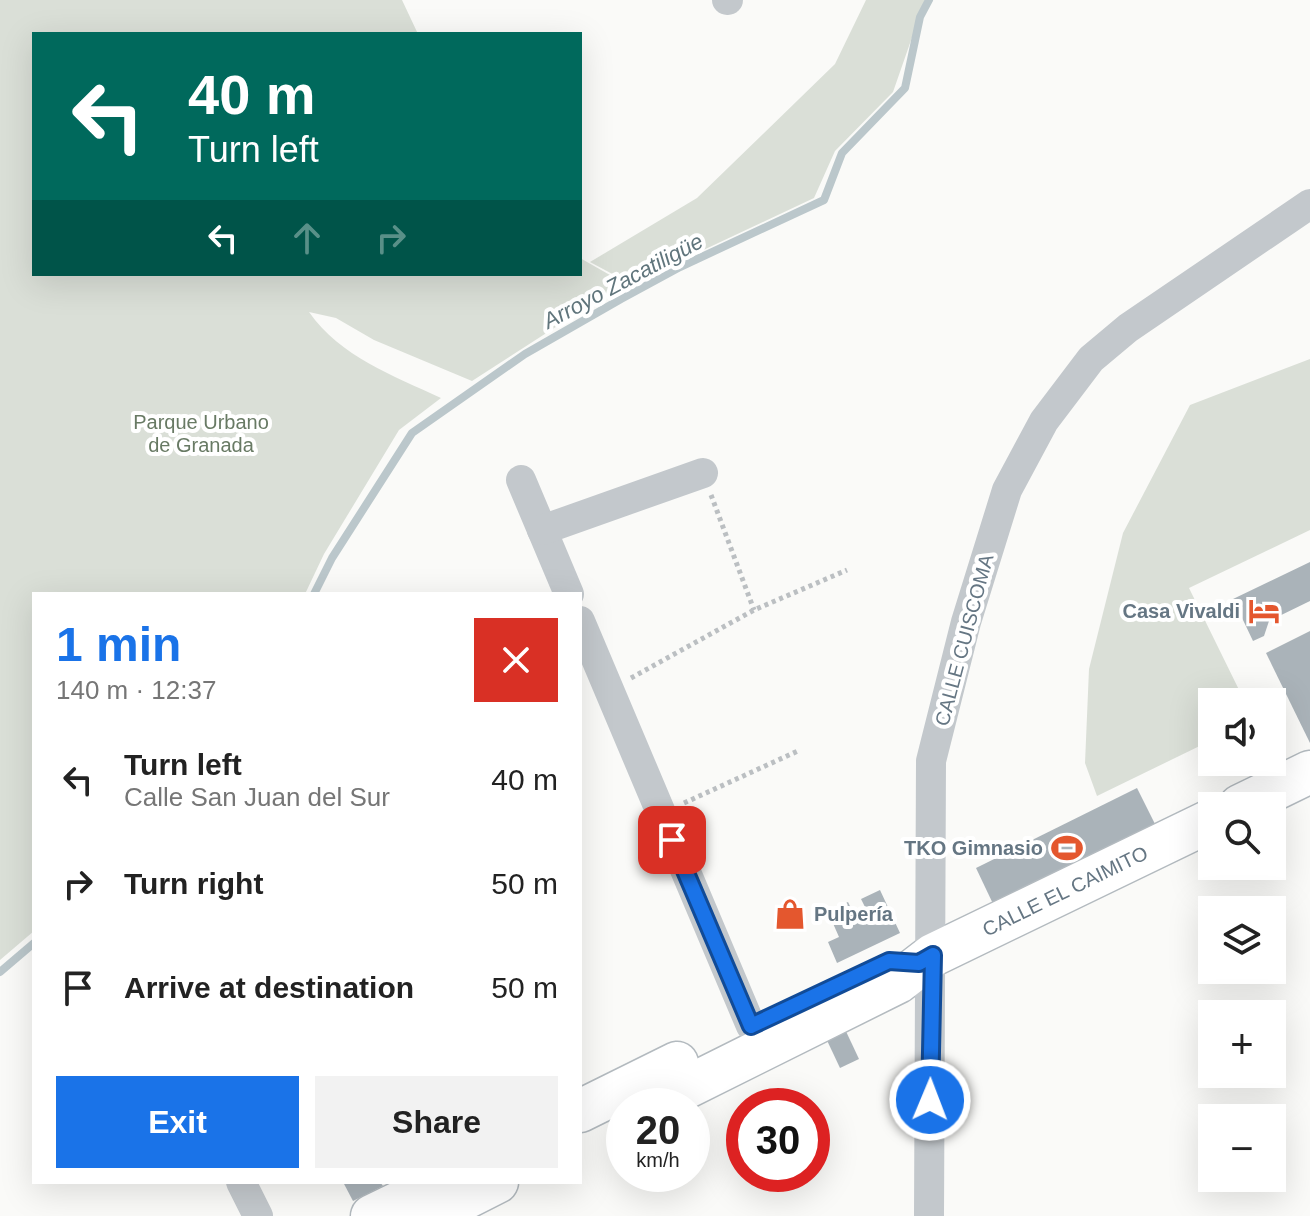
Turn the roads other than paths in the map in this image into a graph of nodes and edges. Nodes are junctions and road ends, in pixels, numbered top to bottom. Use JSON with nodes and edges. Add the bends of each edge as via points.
{"nodes":[{"id":1,"x":1310,"y":204,"type":"edge"},
{"id":2,"x":703,"y":473,"type":"road end"},
{"id":3,"x":521,"y":480,"type":"dead end"},
{"id":4,"x":542,"y":530,"type":"junction"},
{"id":5,"x":568,"y":592,"type":"edge"},
{"id":6,"x":582,"y":626,"type":"edge"},
{"id":7,"x":1310,"y":772,"type":"edge"},
{"id":8,"x":1269,"y":792,"type":"edge"},
{"id":9,"x":1198,"y":827,"type":"edge"},
{"id":10,"x":926,"y":959,"type":"junction"},
{"id":11,"x":751,"y":1026,"type":"junction"},
{"id":12,"x":685,"y":1088,"type":"edge"},
{"id":13,"x":582,"y":1115,"type":"edge"},
{"id":14,"x":582,"y":1116,"type":"edge"},
{"id":15,"x":606,"y":1118,"type":"edge"},
{"id":16,"x":242,"y":1184,"type":"edge"},
{"id":17,"x":491,"y":1184,"type":"edge"},
{"id":18,"x":443,"y":1201,"type":"edge"},
{"id":19,"x":258,"y":1216,"type":"edge"},
{"id":20,"x":372,"y":1216,"type":"edge"},
{"id":21,"x":929,"y":1216,"type":"edge"}],
"edges":[{"from":1,"to":10,"type":"street","name":"CALLE CUISCOMA","via":[[1091,359],[1044,421],[1007,490],[931,761]]},
{"from":2,"to":4,"type":"street"},
{"from":3,"to":4,"type":"street"},
{"from":4,"to":5,"type":"street"},
{"from":6,"to":11,"type":"street"},
{"from":7,"to":8,"type":"street"},
{"from":9,"to":10,"type":"street","name":"CALLE EL CAIMITO"},
{"from":10,"to":11,"type":"street","via":[[889,961]]},
{"from":10,"to":12,"type":"street","via":[[898,982]]},
{"from":10,"to":21,"type":"street","name":"CALLE CUISCOMA"},
{"from":11,"to":13,"type":"street"},
{"from":14,"to":15,"type":"street"},
{"from":16,"to":19,"type":"street"},
{"from":17,"to":18,"type":"street"},
{"from":18,"to":20,"type":"street"}]}
